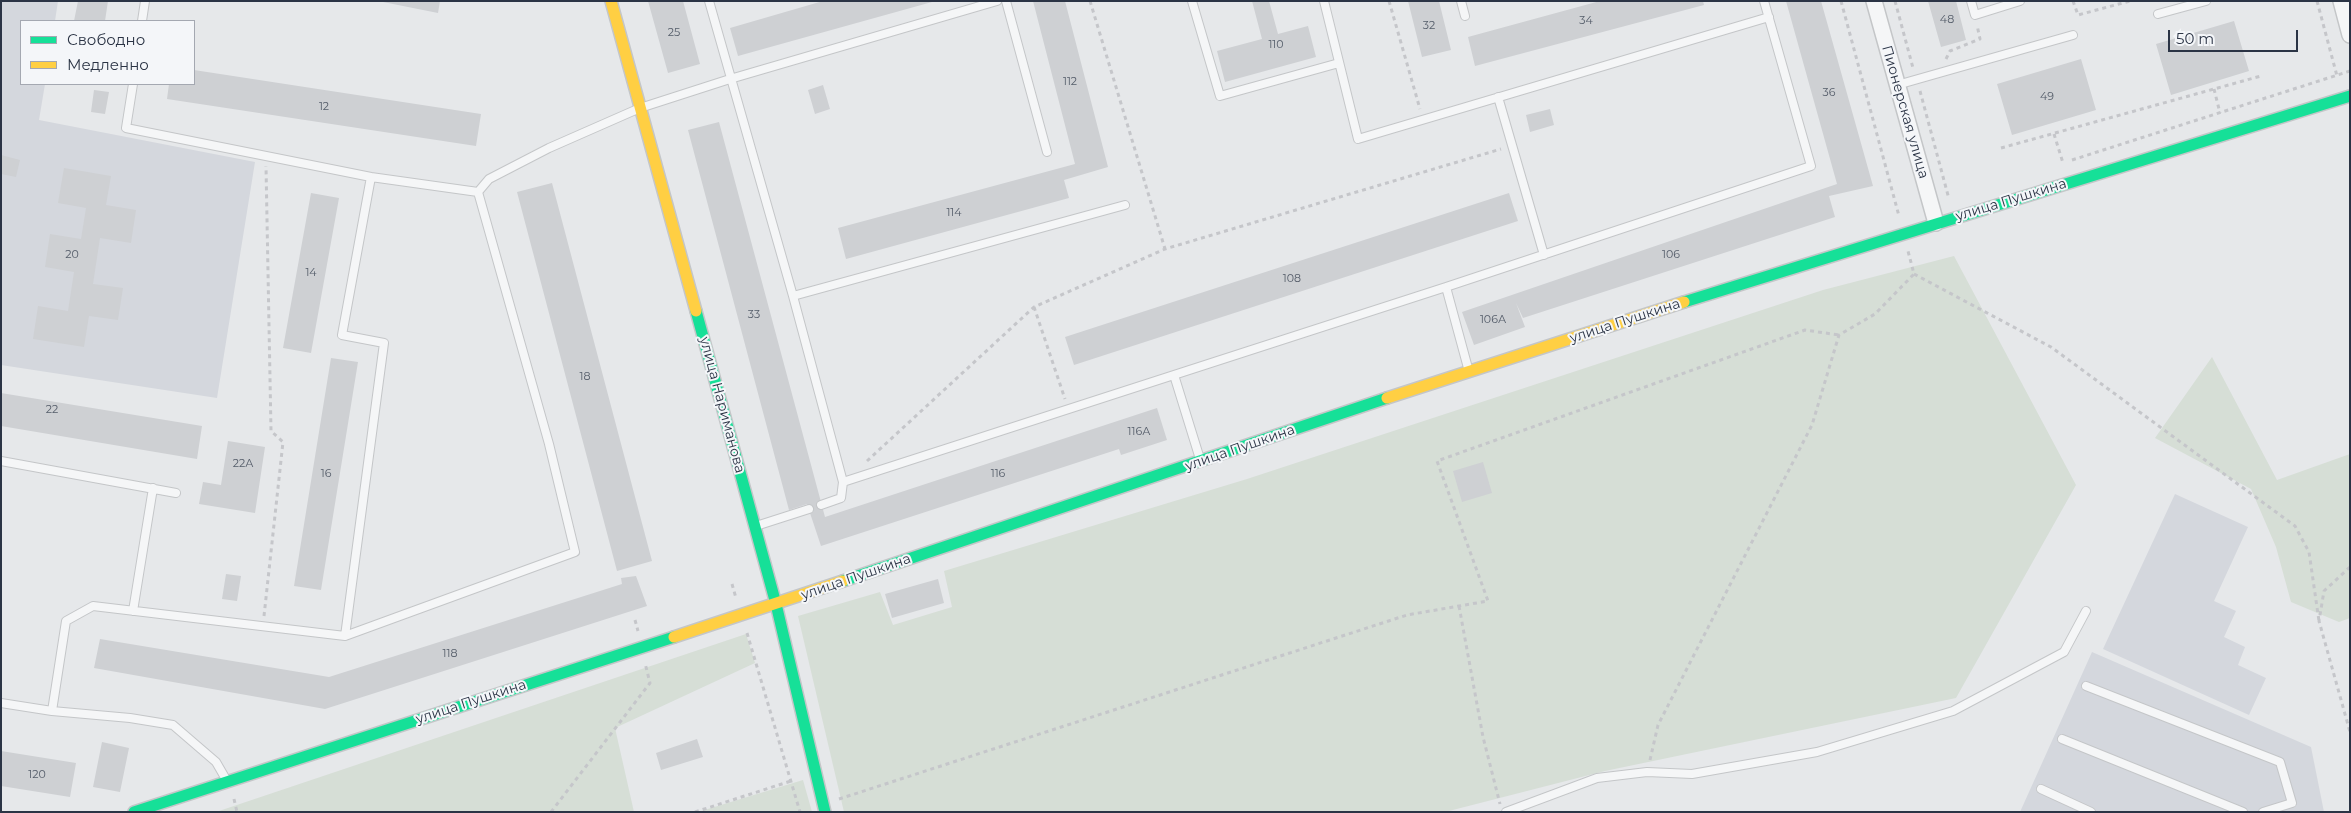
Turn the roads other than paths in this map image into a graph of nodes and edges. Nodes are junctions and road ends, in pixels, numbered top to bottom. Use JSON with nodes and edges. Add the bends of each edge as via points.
{"nodes":[{"id":1,"x":145,"y":1,"type":"edge"},
{"id":2,"x":611,"y":1,"type":"edge"},
{"id":3,"x":997,"y":1,"type":"edge"},
{"id":4,"x":1006,"y":1,"type":"edge"},
{"id":5,"x":1192,"y":1,"type":"edge"},
{"id":6,"x":1324,"y":1,"type":"edge"},
{"id":7,"x":1461,"y":1,"type":"edge"},
{"id":8,"x":1764,"y":1,"type":"edge"},
{"id":9,"x":1874,"y":1,"type":"edge"},
{"id":10,"x":1971,"y":1,"type":"edge"},
{"id":11,"x":2020,"y":1,"type":"edge"},
{"id":12,"x":2206,"y":1,"type":"edge"},
{"id":13,"x":2341,"y":1,"type":"edge"},
{"id":14,"x":710,"y":2,"type":"edge"},
{"id":15,"x":2158,"y":14,"type":"dead end"},
{"id":16,"x":1465,"y":16,"type":"dead end"},
{"id":17,"x":1769,"y":17,"type":"junction"},
{"id":18,"x":142,"y":20,"type":"edge"},
{"id":19,"x":2073,"y":35,"type":"dead end"},
{"id":20,"x":2350,"y":35,"type":"edge"},
{"id":21,"x":1339,"y":63,"type":"junction"},
{"id":22,"x":730,"y":79,"type":"junction"},
{"id":23,"x":133,"y":85,"type":"edge"},
{"id":24,"x":1897,"y":85,"type":"junction"},
{"id":25,"x":2350,"y":96,"type":"edge"},
{"id":26,"x":1498,"y":97,"type":"junction"},
{"id":27,"x":640,"y":108,"type":"junction"},
{"id":28,"x":1047,"y":152,"type":"dead end"},
{"id":29,"x":371,"y":176,"type":"junction"},
{"id":30,"x":478,"y":192,"type":"junction"},
{"id":31,"x":1125,"y":206,"type":"dead end"},
{"id":32,"x":1936,"y":223,"type":"junction"},
{"id":33,"x":1544,"y":255,"type":"junction"},
{"id":34,"x":1446,"y":287,"type":"junction"},
{"id":35,"x":793,"y":296,"type":"junction"},
{"id":36,"x":1469,"y":370,"type":"junction"},
{"id":37,"x":1174,"y":375,"type":"junction"},
{"id":38,"x":1,"y":461,"type":"edge"},
{"id":39,"x":1201,"y":461,"type":"junction"},
{"id":40,"x":843,"y":482,"type":"junction"},
{"id":41,"x":153,"y":488,"type":"junction"},
{"id":42,"x":176,"y":492,"type":"dead end"},
{"id":43,"x":821,"y":505,"type":"dead end"},
{"id":44,"x":809,"y":509,"type":"dead end"},
{"id":45,"x":756,"y":527,"type":"junction"},
{"id":46,"x":776,"y":604,"type":"junction"},
{"id":47,"x":133,"y":611,"type":"junction"},
{"id":48,"x":2086,"y":611,"type":"dead end"},
{"id":49,"x":345,"y":636,"type":"junction"},
{"id":50,"x":2086,"y":686,"type":"dead end"},
{"id":51,"x":1,"y":702,"type":"edge"},
{"id":52,"x":52,"y":711,"type":"junction"},
{"id":53,"x":2062,"y":739,"type":"dead end"},
{"id":54,"x":227,"y":781,"type":"junction"},
{"id":55,"x":2041,"y":789,"type":"dead end"},
{"id":56,"x":824,"y":808,"type":"edge"},
{"id":57,"x":134,"y":812,"type":"edge"},
{"id":58,"x":1504,"y":812,"type":"edge"},
{"id":59,"x":2091,"y":812,"type":"edge"},
{"id":60,"x":2243,"y":812,"type":"edge"},
{"id":61,"x":2263,"y":812,"type":"edge"}],
"edges":[{"from":1,"to":18,"type":"lane"},
{"from":2,"to":27,"type":"street","name":"улица Нариманова"},
{"from":3,"to":22,"type":"lane"},
{"from":4,"to":28,"type":"lane"},
{"from":5,"to":21,"type":"lane","via":[[1220,96]]},
{"from":6,"to":21,"type":"lane"},
{"from":7,"to":16,"type":"lane"},
{"from":8,"to":17,"type":"lane"},
{"from":9,"to":24,"type":"street","name":"Пионерская улица"},
{"from":10,"to":11,"type":"lane","via":[[1974,15]]},
{"from":12,"to":15,"type":"lane"},
{"from":13,"to":20,"type":"street"},
{"from":14,"to":22,"type":"lane"},
{"from":17,"to":26,"type":"lane"},
{"from":17,"to":33,"type":"lane","via":[[1811,166]]},
{"from":19,"to":24,"type":"lane"},
{"from":21,"to":26,"type":"lane","via":[[1358,139]]},
{"from":22,"to":27,"type":"lane"},
{"from":22,"to":35,"type":"lane"},
{"from":23,"to":29,"type":"lane","via":[[126,128]]},
{"from":24,"to":32,"type":"street","name":"Пионерская улица"},
{"from":25,"to":32,"type":"street","name":"улица Пушкина"},
{"from":26,"to":33,"type":"lane"},
{"from":27,"to":30,"type":"lane","via":[[540,152],[489,179]]},
{"from":27,"to":45,"type":"street","name":"улица Нариманова"},
{"from":29,"to":30,"type":"lane"},
{"from":29,"to":49,"type":"lane","via":[[342,335],[384,343]]},
{"from":30,"to":49,"type":"lane","via":[[576,552]]},
{"from":31,"to":35,"type":"lane"},
{"from":32,"to":36,"type":"street","name":"улица Пушкина"},
{"from":33,"to":34,"type":"lane"},
{"from":34,"to":36,"type":"lane"},
{"from":34,"to":37,"type":"lane"},
{"from":35,"to":40,"type":"lane"},
{"from":36,"to":39,"type":"street","name":"улица Пушкина"},
{"from":37,"to":39,"type":"lane"},
{"from":37,"to":40,"type":"lane"},
{"from":38,"to":41,"type":"lane"},
{"from":39,"to":46,"type":"street","name":"улица Пушкина"},
{"from":40,"to":43,"type":"lane","via":[[841,498]]},
{"from":41,"to":42,"type":"lane"},
{"from":41,"to":47,"type":"lane"},
{"from":44,"to":45,"type":"lane"},
{"from":45,"to":46,"type":"street","name":"улица Нариманова"},
{"from":46,"to":54,"type":"street","name":"улица Пушкина"},
{"from":46,"to":56,"type":"street","name":"улица Нариманова"},
{"from":47,"to":49,"type":"lane"},
{"from":47,"to":52,"type":"lane","via":[[93,606],[66,621]]},
{"from":48,"to":58,"type":"lane","via":[[2064,652],[1953,711],[1817,752],[1692,774],[1647,772],[1597,778]]},
{"from":50,"to":61,"type":"lane","via":[[2280,762],[2292,803]]},
{"from":51,"to":52,"type":"lane"},
{"from":52,"to":54,"type":"lane","via":[[174,725],[216,762]]},
{"from":53,"to":60,"type":"lane"},
{"from":54,"to":57,"type":"street","name":"улица Пушкина"},
{"from":55,"to":59,"type":"lane"}]}
